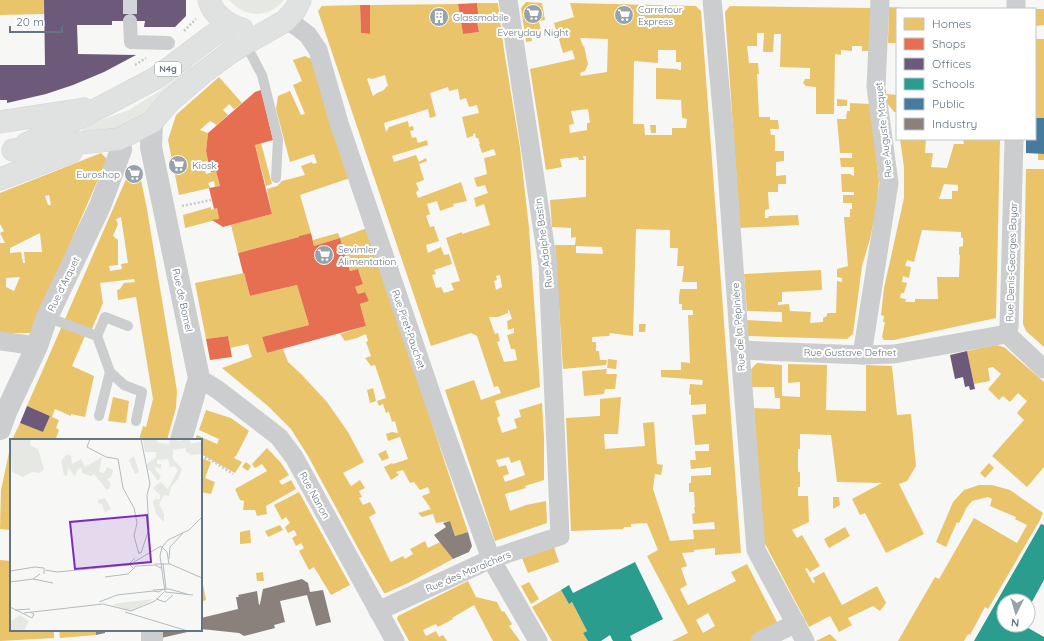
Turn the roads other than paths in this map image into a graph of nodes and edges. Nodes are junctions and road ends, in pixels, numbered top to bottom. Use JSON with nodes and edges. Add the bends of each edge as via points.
{"nodes":[{"id":1,"x":300,"y":0,"type":"edge"},
{"id":2,"x":508,"y":0,"type":"edge"},
{"id":3,"x":712,"y":0,"type":"edge"},
{"id":4,"x":880,"y":0,"type":"edge"},
{"id":5,"x":209,"y":2,"type":"edge"},
{"id":6,"x":130,"y":22,"type":"tunnel mouth"},
{"id":7,"x":230,"y":25,"type":"junction"},
{"id":8,"x":277,"y":26,"type":"junction"},
{"id":9,"x":168,"y":43,"type":"road end"},
{"id":10,"x":246,"y":44,"type":"junction"},
{"id":11,"x":103,"y":106,"type":"junction"},
{"id":12,"x":0,"y":122,"type":"edge"},
{"id":13,"x":152,"y":122,"type":"junction"},
{"id":14,"x":119,"y":139,"type":"junction"},
{"id":15,"x":1014,"y":140,"type":"edge"},
{"id":16,"x":97,"y":142,"type":"junction"},
{"id":17,"x":6,"y":152,"type":"edge"},
{"id":18,"x":153,"y":159,"type":"junction"},
{"id":19,"x":276,"y":178,"type":"dead end"},
{"id":20,"x":0,"y":179,"type":"edge"},
{"id":21,"x":47,"y":316,"type":"junction"},
{"id":22,"x":128,"y":326,"type":"dead end"},
{"id":23,"x":1007,"y":334,"type":"junction"},
{"id":24,"x":98,"y":336,"type":"junction"},
{"id":25,"x":0,"y":341,"type":"edge"},
{"id":26,"x":38,"y":346,"type":"junction"},
{"id":27,"x":740,"y":350,"type":"junction"},
{"id":28,"x":862,"y":355,"type":"junction"},
{"id":29,"x":1044,"y":369,"type":"edge"},
{"id":30,"x":110,"y":372,"type":"junction"},
{"id":31,"x":199,"y":378,"type":"junction"},
{"id":32,"x":99,"y":416,"type":"dead end"},
{"id":33,"x":136,"y":421,"type":"dead end"},
{"id":34,"x":0,"y":429,"type":"edge"},
{"id":35,"x":181,"y":439,"type":"edge"},
{"id":36,"x":560,"y":536,"type":"joint"},
{"id":37,"x":491,"y":559,"type":"junction"},
{"id":38,"x":378,"y":611,"type":"junction"},
{"id":39,"x":796,"y":623,"type":"junction"},
{"id":40,"x":395,"y":641,"type":"edge"},
{"id":41,"x":538,"y":641,"type":"edge"},
{"id":42,"x":760,"y":641,"type":"edge"},
{"id":43,"x":805,"y":641,"type":"edge"}],
"edges":[{"from":1,"to":8,"type":"main road","via":[[295,10]]},
{"from":2,"to":36,"type":"street","name":"Rue Adolphe Bastin","via":[[548,265]]},
{"from":3,"to":27,"type":"street","name":"Rue de la Pépinière"},
{"from":4,"to":28,"type":"street","name":"Rue Auguste Maquet","via":[[876,87],[889,183]]},
{"from":5,"to":7,"type":"main road","via":[[218,16]]},
{"from":6,"to":9,"type":"street","via":[[131,42]]},
{"from":7,"to":8,"type":"main road","via":[[241,29]]},
{"from":7,"to":11,"type":"main road","number":"N4g","via":[[156,78]]},
{"from":8,"to":10,"type":"main road"},
{"from":8,"to":37,"type":"street","name":"Rue Piret-Pauchet","via":[[295,25],[308,35],[318,50],[341,130],[435,405]]},
{"from":10,"to":13,"type":"main road","via":[[204,72],[170,101]]},
{"from":10,"to":19,"type":"lane","via":[[262,75],[278,139]]},
{"from":11,"to":12,"type":"main road"},
{"from":11,"to":17,"type":"main road","number":"N4g"},
{"from":13,"to":14,"type":"main road"},
{"from":13,"to":18,"type":"street","name":"Rue de Bomel","via":[[150,146]]},
{"from":14,"to":16,"type":"main road"},
{"from":14,"to":18,"type":"street"},
{"from":14,"to":21,"type":"street","name":"Rue d'Arquet","via":[[121,150],[100,206]]},
{"from":15,"to":23,"type":"street","name":"Rue Denis-Georges Bayar"},
{"from":16,"to":17,"type":"main road"},
{"from":16,"to":20,"type":"main road"},
{"from":18,"to":31,"type":"street","name":"Rue de Bomel"},
{"from":21,"to":24,"type":"lane"},
{"from":21,"to":26,"type":"street","name":"Rue d'Arquet"},
{"from":22,"to":24,"type":"lane","via":[[105,317]]},
{"from":23,"to":28,"type":"street","name":"Rue Gustave Defnet","via":[[894,354]]},
{"from":23,"to":29,"type":"street","name":"Rue Denis-Georges Bayar"},
{"from":24,"to":30,"type":"lane"},
{"from":25,"to":26,"type":"street"},
{"from":26,"to":34,"type":"street","name":"Rue d'Arquet"},
{"from":27,"to":28,"type":"street","name":"Rue Gustave Defnet"},
{"from":27,"to":39,"type":"street","name":"Rue de la Pépinière","via":[[756,550]]},
{"from":30,"to":32,"type":"lane"},
{"from":30,"to":33,"type":"lane","via":[[124,385],[142,392]]},
{"from":31,"to":35,"type":"street","name":"Rue de Bomel"},
{"from":31,"to":38,"type":"street","name":"Rue Nanon","via":[[279,437],[290,452]]},
{"from":36,"to":37,"type":"street","name":"Rue des Maraîchers"},
{"from":37,"to":38,"type":"street","name":"Rue des Maraîchers"},
{"from":37,"to":41,"type":"street","name":"Rue Piret-Pauchet"},
{"from":38,"to":40,"type":"street","name":"Rue Nanon"},
{"from":39,"to":42,"type":"street"},
{"from":39,"to":43,"type":"street","name":"Rue de la Pépinière"}]}
